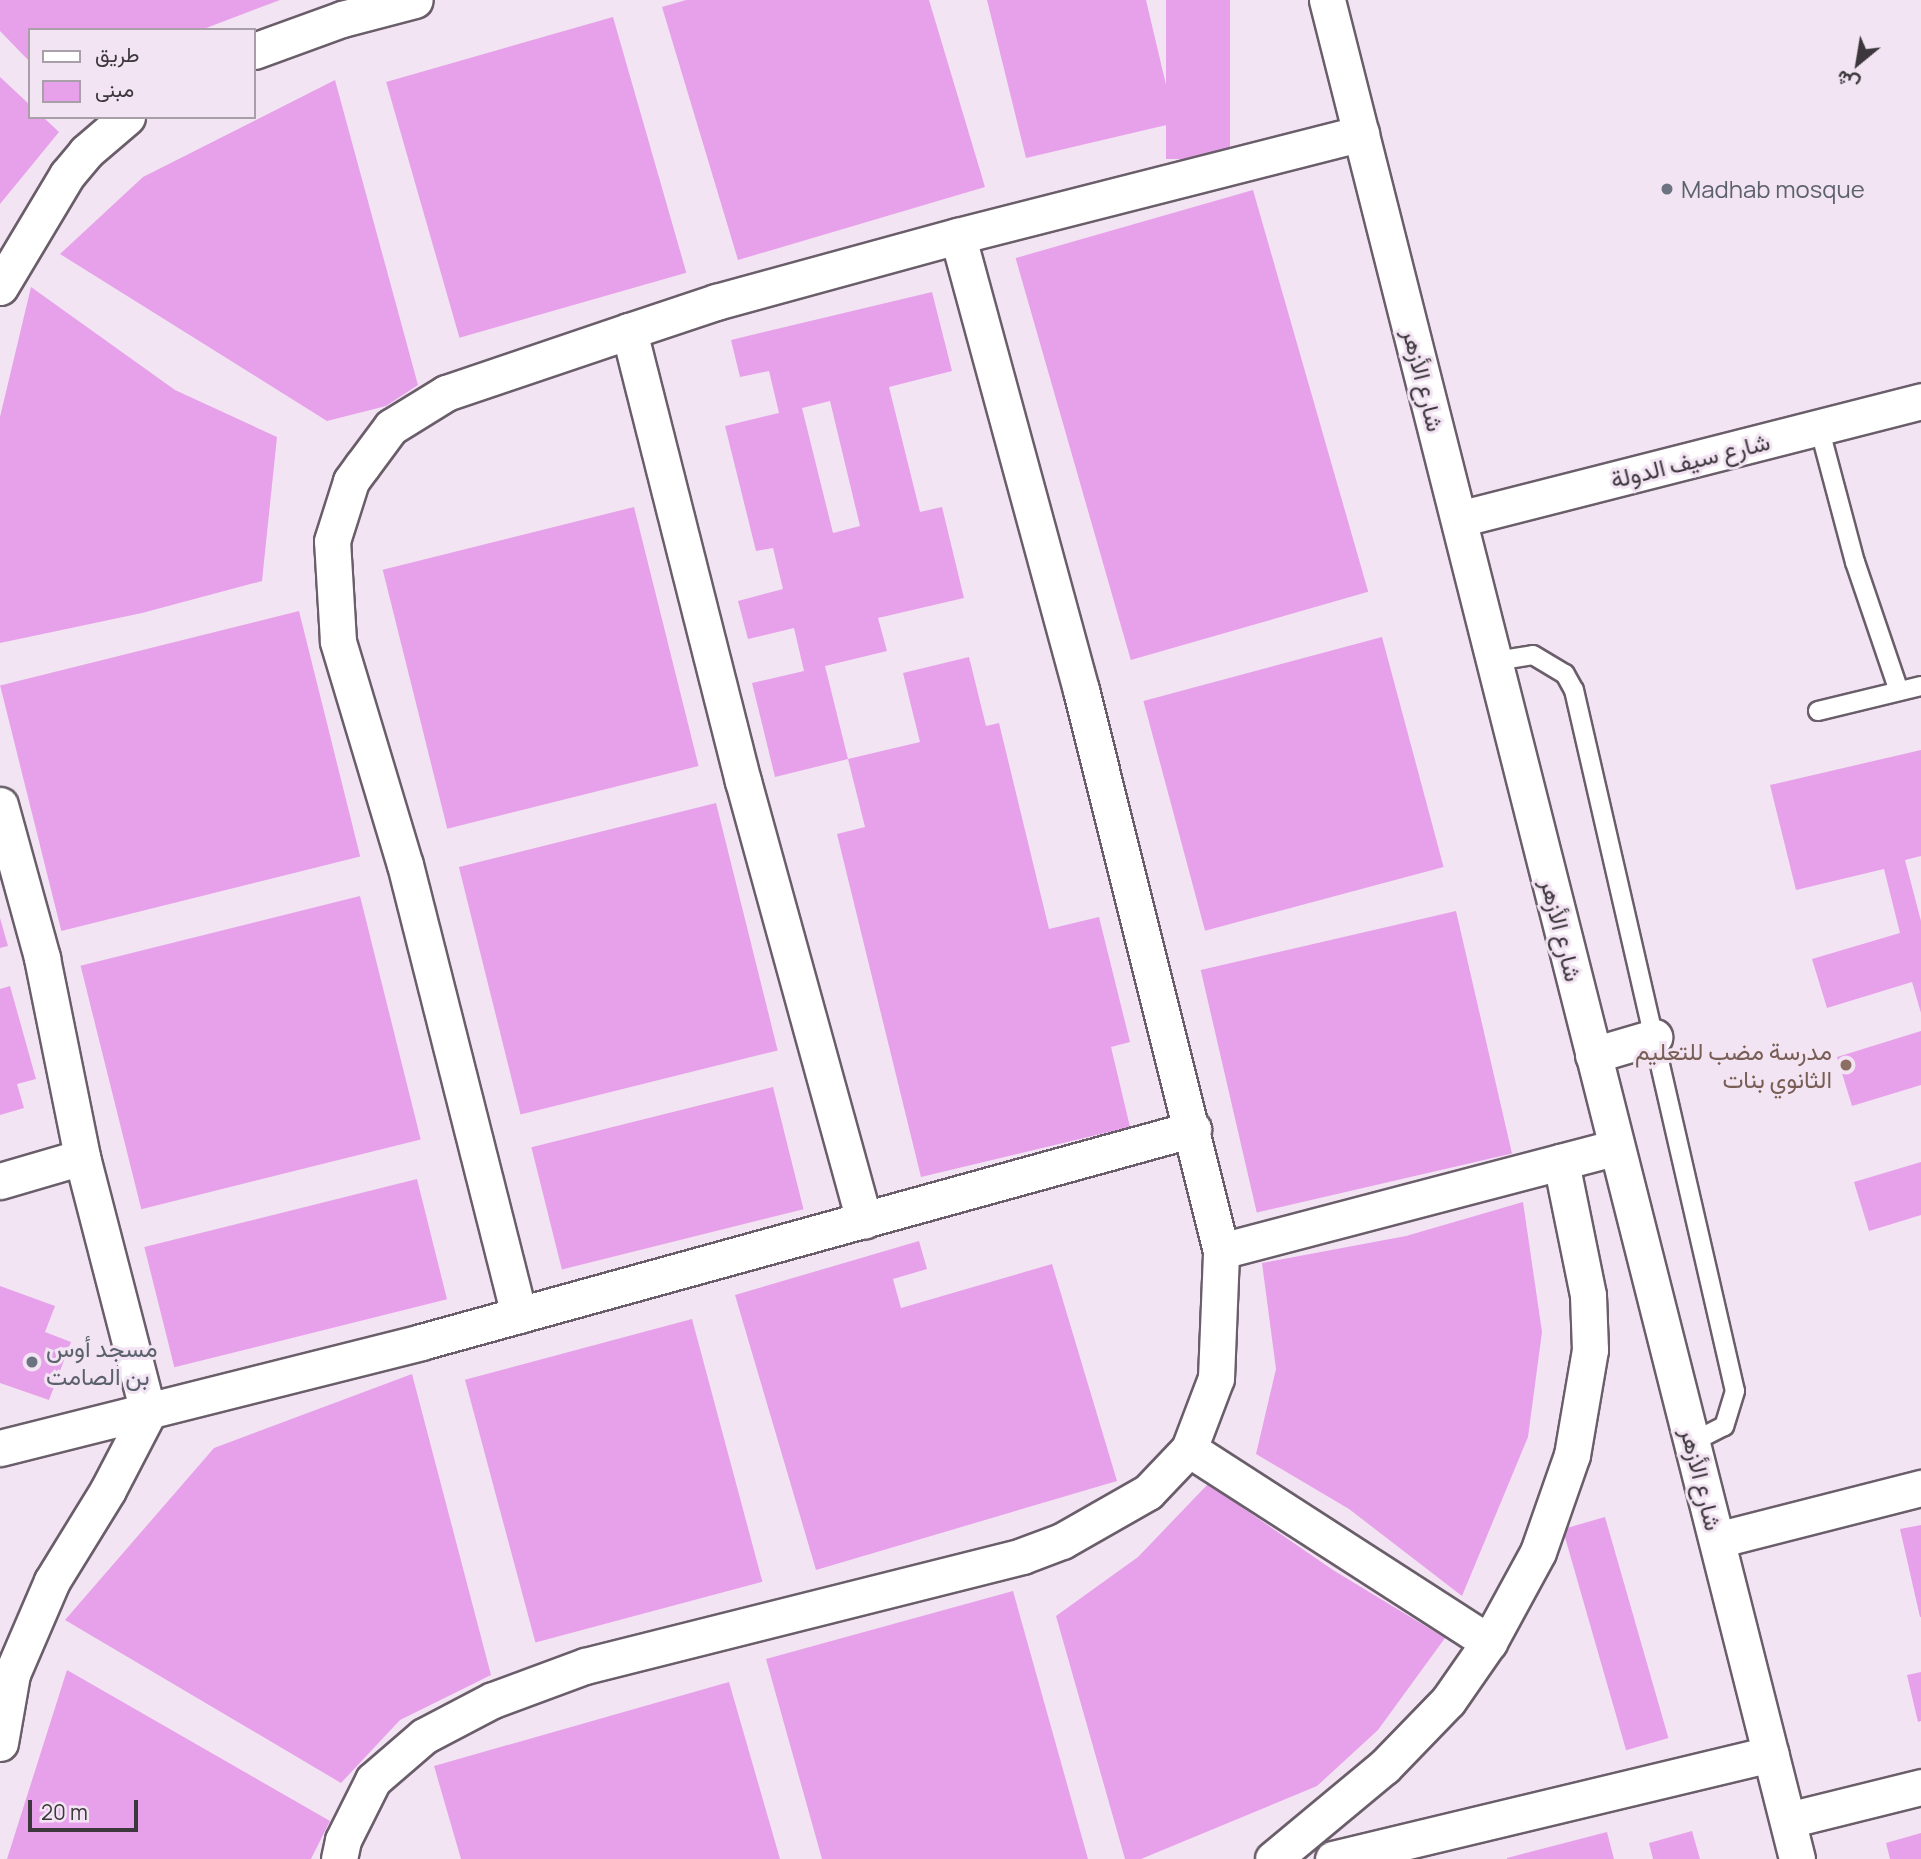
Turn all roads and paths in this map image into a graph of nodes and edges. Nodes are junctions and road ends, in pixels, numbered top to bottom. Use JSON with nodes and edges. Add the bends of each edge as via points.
{"nodes":[{"id":1,"x":415,"y":0,"type":"edge"},
{"id":2,"x":1327,"y":0,"type":"edge"},
{"id":3,"x":256,"y":50,"type":"edge"},
{"id":4,"x":125,"y":119,"type":"edge"},
{"id":5,"x":1361,"y":133,"type":"junction"},
{"id":6,"x":958,"y":236,"type":"junction"},
{"id":7,"x":0,"y":287,"type":"edge"},
{"id":8,"x":629,"y":331,"type":"junction"},
{"id":9,"x":1921,"y":401,"type":"edge"},
{"id":10,"x":1819,"y":427,"type":"junction"},
{"id":11,"x":1459,"y":519,"type":"junction"},
{"id":12,"x":1496,"y":661,"type":"junction"},
{"id":13,"x":1921,"y":686,"type":"edge"},
{"id":14,"x":1899,"y":691,"type":"junction"},
{"id":15,"x":1818,"y":711,"type":"dead end"},
{"id":16,"x":0,"y":805,"type":"edge"},
{"id":17,"x":1654,"y":1037,"type":"junction"},
{"id":18,"x":1593,"y":1055,"type":"junction"},
{"id":19,"x":1193,"y":1129,"type":"junction"},
{"id":20,"x":1615,"y":1148,"type":"junction"},
{"id":21,"x":82,"y":1157,"type":"junction"},
{"id":22,"x":1561,"y":1162,"type":"junction"},
{"id":23,"x":0,"y":1181,"type":"edge"},
{"id":24,"x":864,"y":1221,"type":"junction"},
{"id":25,"x":1220,"y":1251,"type":"junction"},
{"id":26,"x":519,"y":1315,"type":"junction"},
{"id":27,"x":148,"y":1413,"type":"junction"},
{"id":28,"x":1693,"y":1443,"type":"junction"},
{"id":29,"x":0,"y":1448,"type":"edge"},
{"id":30,"x":1189,"y":1448,"type":"junction"},
{"id":31,"x":1921,"y":1488,"type":"edge"},
{"id":32,"x":1717,"y":1540,"type":"junction"},
{"id":33,"x":1489,"y":1642,"type":"junction"},
{"id":34,"x":0,"y":1743,"type":"edge"},
{"id":35,"x":1771,"y":1754,"type":"junction"},
{"id":36,"x":1921,"y":1787,"type":"edge"},
{"id":37,"x":1788,"y":1820,"type":"junction"},
{"id":38,"x":1368,"y":1855,"type":"edge"},
{"id":39,"x":339,"y":1859,"type":"edge"},
{"id":40,"x":1273,"y":1859,"type":"edge"},
{"id":41,"x":1333,"y":1859,"type":"edge"},
{"id":42,"x":1797,"y":1859,"type":"edge"}],
"edges":[{"from":1,"to":3,"type":"street","via":[[342,19]]},
{"from":2,"to":5,"type":"street","name":"شارع الأزهر"},
{"from":4,"to":7,"type":"street","via":[[86,152],[68,175]]},
{"from":5,"to":6,"type":"street"},
{"from":5,"to":11,"type":"street","name":"شارع الأزهر"},
{"from":6,"to":8,"type":"street","via":[[716,302]]},
{"from":6,"to":19,"type":"street"},
{"from":8,"to":24,"type":"street","via":[[743,781]]},
{"from":8,"to":26,"type":"street","via":[[446,393],[391,427],[351,481],[332,541],[338,641],[405,865]]},
{"from":9,"to":10,"type":"street","name":"شارع سيف الدولة"},
{"from":10,"to":11,"type":"street","name":"شارع سيف الدولة"},
{"from":10,"to":14,"type":"lane","via":[[1855,562]]},
{"from":11,"to":12,"type":"street","name":"شارع الأزهر"},
{"from":12,"to":17,"type":"lane","via":[[1533,655],[1565,674],[1574,690]]},
{"from":12,"to":18,"type":"street","name":"شارع الأزهر"},
{"from":13,"to":14,"type":"lane"},
{"from":14,"to":15,"type":"lane"},
{"from":16,"to":21,"type":"street","via":[[42,958]]},
{"from":17,"to":18,"type":"street"},
{"from":17,"to":28,"type":"lane","via":[[1735,1391],[1724,1426]]},
{"from":18,"to":20,"type":"street","name":"شارع الأزهر"},
{"from":19,"to":24,"type":"street"},
{"from":19,"to":25,"type":"street"},
{"from":20,"to":22,"type":"street"},
{"from":20,"to":28,"type":"street","name":"شارع الأزهر"},
{"from":21,"to":23,"type":"street"},
{"from":21,"to":27,"type":"street"},
{"from":22,"to":25,"type":"street"},
{"from":22,"to":33,"type":"street","via":[[1588,1295],[1588,1378],[1557,1504],[1538,1552]]},
{"from":24,"to":26,"type":"street"},
{"from":25,"to":30,"type":"street","via":[[1216,1378]]},
{"from":26,"to":27,"type":"street"},
{"from":27,"to":29,"type":"street"},
{"from":27,"to":34,"type":"street","via":[[52,1581],[12,1674]]},
{"from":28,"to":32,"type":"street","name":"شارع الأزهر"},
{"from":30,"to":33,"type":"street"},
{"from":30,"to":39,"type":"street","via":[[1148,1492],[1062,1541],[1022,1556],[585,1666],[493,1700],[424,1736],[373,1780],[343,1840]]},
{"from":31,"to":32,"type":"street"},
{"from":32,"to":35,"type":"street","name":"شارع الأزهر"},
{"from":33,"to":40,"type":"street","via":[[1448,1700],[1384,1767]]},
{"from":35,"to":37,"type":"street","name":"شارع الأزهر"},
{"from":35,"to":38,"type":"street"},
{"from":36,"to":37,"type":"street"},
{"from":37,"to":42,"type":"street","name":"شارع الأزهر"},
{"from":38,"to":41,"type":"street"}]}
